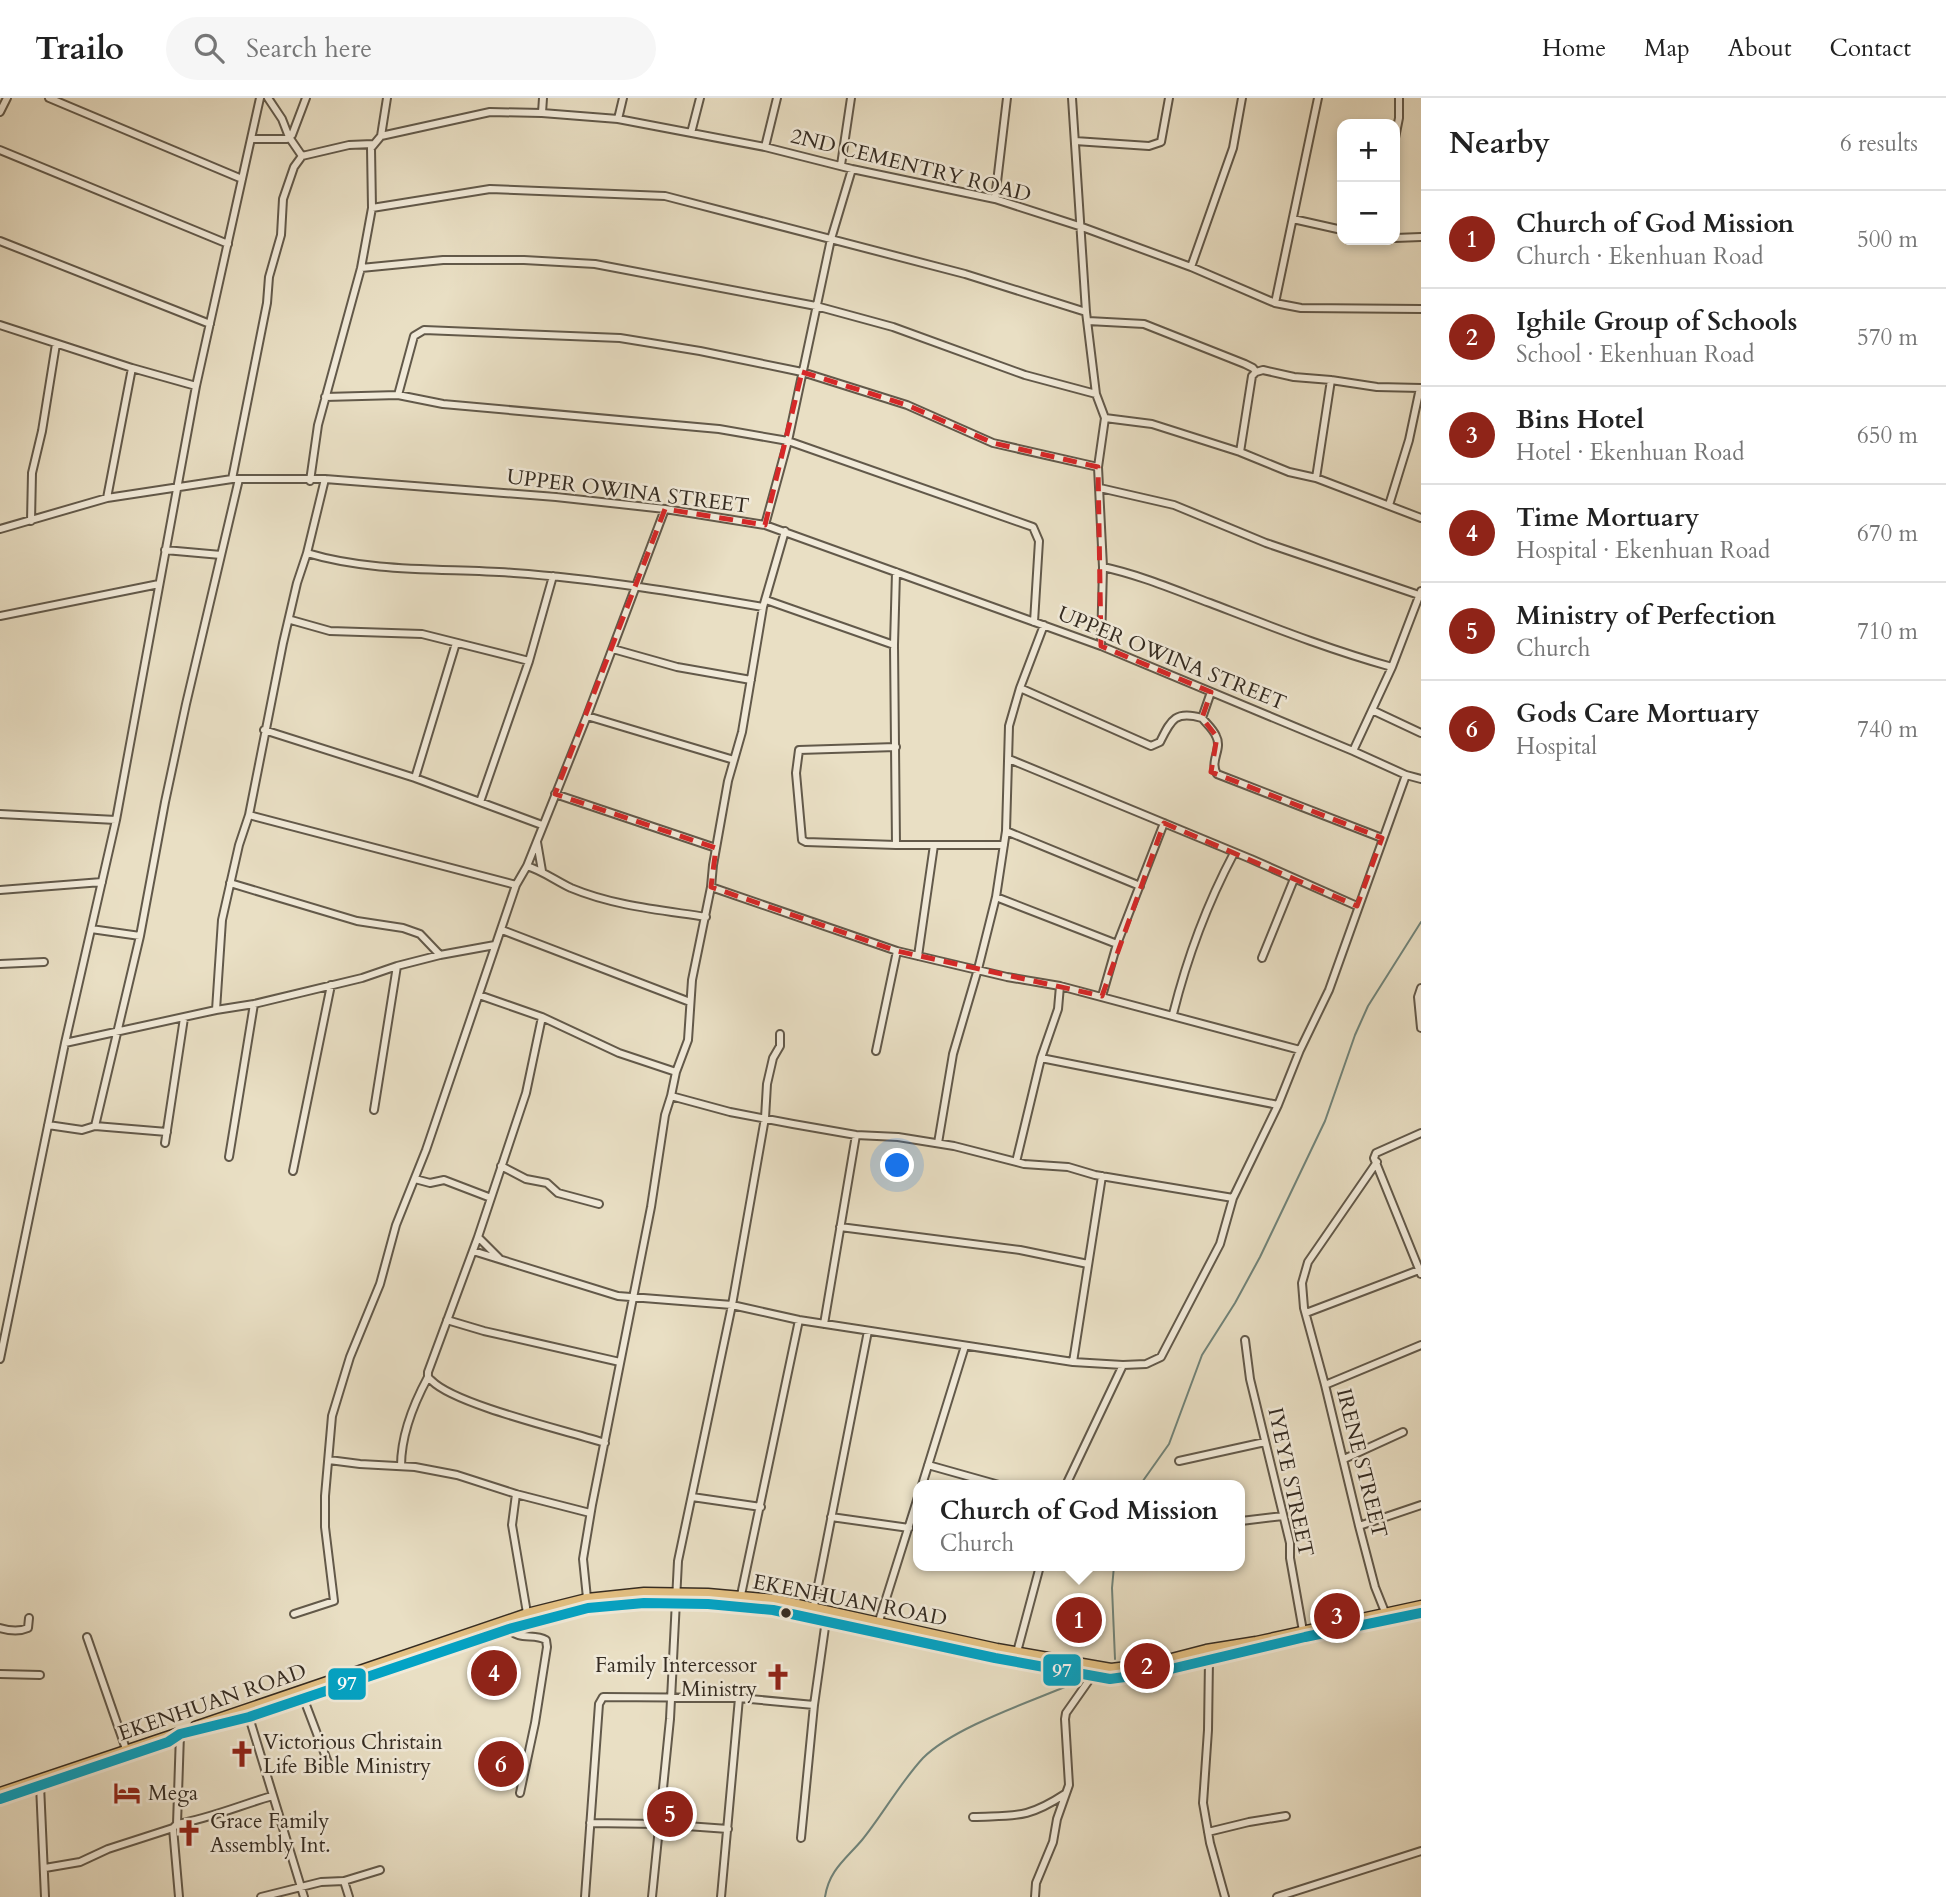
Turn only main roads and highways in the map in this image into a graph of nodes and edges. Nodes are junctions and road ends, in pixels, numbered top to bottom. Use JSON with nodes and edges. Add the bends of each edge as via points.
{"nodes":[{"id":1,"x":1421,"y":1608,"type":"edge"},
{"id":2,"x":1387,"y":1617,"type":"junction"},
{"id":3,"x":0,"y":1792,"type":"edge"},
{"id":4,"x":0,"y":1800,"type":"edge"}],
"edges":[{"from":1,"to":2,"type":"main road","name":"EKENHUAN ROAD"},
{"from":2,"to":3,"type":"main road","name":"EKENHUAN ROAD","via":[[1111,1668],[741,1595],[644,1592],[587,1598],[527,1613]]},
{"from":2,"to":4,"type":"main road","name":"EKENHUAN ROAD","via":[[1154,1673],[1111,1679],[740,1606],[645,1603],[588,1608],[509,1629],[249,1717],[180,1734]]}]}
